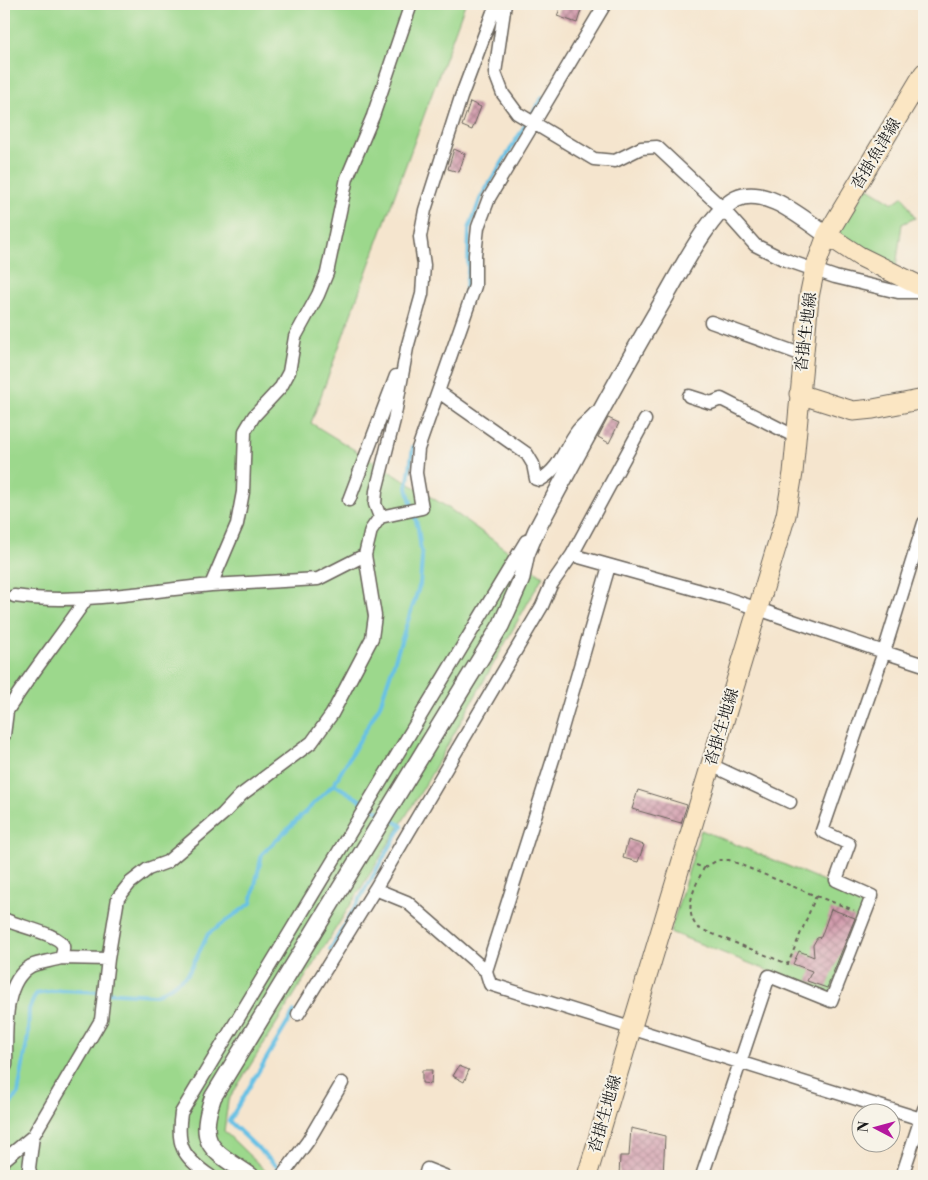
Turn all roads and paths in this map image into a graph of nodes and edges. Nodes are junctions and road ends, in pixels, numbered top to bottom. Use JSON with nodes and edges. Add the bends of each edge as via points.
{"nodes":[{"id":1,"x":411,"y":4,"type":"edge"},
{"id":2,"x":496,"y":4,"type":"edge"},
{"id":3,"x":505,"y":4,"type":"edge"},
{"id":4,"x":605,"y":4,"type":"edge"},
{"id":5,"x":924,"y":73,"type":"edge"},
{"id":6,"x":535,"y":124,"type":"junction"},
{"id":7,"x":722,"y":208,"type":"junction"},
{"id":8,"x":827,"y":235,"type":"junction"},
{"id":9,"x":815,"y":268,"type":"junction"},
{"id":10,"x":924,"y":290,"type":"edge"},
{"id":11,"x":711,"y":322,"type":"dead end"},
{"id":12,"x":407,"y":348,"type":"junction"},
{"id":13,"x":803,"y":355,"type":"junction"},
{"id":14,"x":439,"y":392,"type":"junction"},
{"id":15,"x":799,"y":394,"type":"junction"},
{"id":16,"x":689,"y":396,"type":"dead end"},
{"id":17,"x":924,"y":399,"type":"edge"},
{"id":18,"x":602,"y":406,"type":"junction"},
{"id":19,"x":644,"y":420,"type":"dead end"},
{"id":20,"x":796,"y":437,"type":"junction"},
{"id":21,"x":349,"y":500,"type":"dead end"},
{"id":22,"x":380,"y":517,"type":"junction"},
{"id":23,"x":924,"y":523,"type":"edge"},
{"id":24,"x":536,"y":531,"type":"junction"},
{"id":25,"x":365,"y":555,"type":"junction"},
{"id":26,"x":572,"y":555,"type":"junction"},
{"id":27,"x":609,"y":566,"type":"junction"},
{"id":28,"x":211,"y":585,"type":"junction"},
{"id":29,"x":14,"y":596,"type":"dead end"},
{"id":30,"x":87,"y":598,"type":"junction"},
{"id":31,"x":758,"y":609,"type":"junction"},
{"id":32,"x":884,"y":652,"type":"junction"},
{"id":33,"x":924,"y":665,"type":"edge"},
{"id":34,"x":6,"y":712,"type":"edge"},
{"id":35,"x":4,"y":735,"type":"edge"},
{"id":36,"x":711,"y":765,"type":"junction"},
{"id":37,"x":790,"y":802,"type":"dead end"},
{"id":38,"x":682,"y":859,"type":"junction"},
{"id":39,"x":704,"y":868,"type":"junction"},
{"id":40,"x":374,"y":888,"type":"junction"},
{"id":41,"x":816,"y":896,"type":"junction"},
{"id":42,"x":857,"y":911,"type":"dead end"},
{"id":43,"x":4,"y":919,"type":"edge"},
{"id":44,"x":61,"y":958,"type":"junction"},
{"id":45,"x":108,"y":959,"type":"junction"},
{"id":46,"x":486,"y":971,"type":"junction"},
{"id":47,"x":298,"y":1014,"type":"dead end"},
{"id":48,"x":630,"y":1028,"type":"junction"},
{"id":49,"x":739,"y":1062,"type":"junction"},
{"id":50,"x":4,"y":1069,"type":"edge"},
{"id":51,"x":342,"y":1083,"type":"dead end"},
{"id":52,"x":923,"y":1116,"type":"edge"},
{"id":53,"x":33,"y":1136,"type":"junction"},
{"id":54,"x":4,"y":1160,"type":"edge"},
{"id":55,"x":30,"y":1176,"type":"edge"},
{"id":56,"x":210,"y":1176,"type":"edge"},
{"id":57,"x":251,"y":1176,"type":"edge"},
{"id":58,"x":282,"y":1176,"type":"edge"},
{"id":59,"x":425,"y":1176,"type":"edge"},
{"id":60,"x":445,"y":1176,"type":"edge"},
{"id":61,"x":587,"y":1176,"type":"edge"},
{"id":62,"x":702,"y":1176,"type":"edge"},
{"id":63,"x":902,"y":1176,"type":"edge"}],
"edges":[{"from":1,"to":28,"type":"street","via":[[373,116],[347,178],[327,274],[294,337],[289,372],[281,387],[254,416],[245,431],[243,492],[237,524]]},
{"from":2,"to":12,"type":"street","via":[[461,97],[425,210],[420,236],[424,265],[422,294]]},
{"from":3,"to":6,"type":"street","via":[[495,73],[502,94],[516,113]]},
{"from":4,"to":6,"type":"street"},
{"from":5,"to":8,"type":"main road","name":"沓掛魚津線"},
{"from":6,"to":7,"type":"street","via":[[594,159],[615,161],[641,148],[657,147]]},
{"from":6,"to":14,"type":"street","via":[[504,170],[478,227],[475,286]]},
{"from":7,"to":8,"type":"street","via":[[736,198],[770,199]]},
{"from":7,"to":9,"type":"street","via":[[755,244],[783,258]]},
{"from":7,"to":18,"type":"street","via":[[694,248]]},
{"from":8,"to":9,"type":"main road","name":"沓掛魚津線"},
{"from":8,"to":10,"type":"main road"},
{"from":9,"to":10,"type":"street","via":[[835,277],[898,292]]},
{"from":9,"to":13,"type":"main road","name":"沓掛生地線"},
{"from":11,"to":13,"type":"street"},
{"from":12,"to":21,"type":"street"},
{"from":12,"to":22,"type":"street","via":[[394,420],[376,491]]},
{"from":13,"to":15,"type":"main road","name":"沓掛生地線"},
{"from":14,"to":18,"type":"street","via":[[527,454],[534,464],[536,479],[540,480],[551,474],[578,431]]},
{"from":14,"to":22,"type":"street","via":[[418,449],[416,473],[422,508]]},
{"from":15,"to":17,"type":"main road","via":[[853,411]]},
{"from":15,"to":20,"type":"main road","name":"沓掛生地線"},
{"from":16,"to":20,"type":"street","via":[[711,403],[721,399]]},
{"from":18,"to":24,"type":"street"},
{"from":19,"to":26,"type":"street"},
{"from":20,"to":31,"type":"main road","name":"沓掛生地線","via":[[786,515]]},
{"from":22,"to":25,"type":"street","via":[[371,530]]},
{"from":23,"to":32,"type":"street"},
{"from":24,"to":56,"type":"street","via":[[513,561],[181,1113],[178,1134],[184,1152]]},
{"from":24,"to":57,"type":"street","via":[[521,580],[501,625],[213,1097],[205,1119],[207,1138],[216,1152]]},
{"from":25,"to":28,"type":"street","via":[[318,579]]},
{"from":25,"to":45,"type":"street","via":[[375,616],[372,638],[332,714],[312,742],[241,795],[167,862],[148,869],[130,883],[118,898]]},
{"from":26,"to":27,"type":"street"},
{"from":26,"to":40,"type":"street","via":[[551,585],[542,606]]},
{"from":27,"to":31,"type":"street"},
{"from":27,"to":46,"type":"street","via":[[554,756]]},
{"from":28,"to":30,"type":"street"},
{"from":29,"to":30,"type":"street"},
{"from":30,"to":34,"type":"street"},
{"from":31,"to":32,"type":"street"},
{"from":31,"to":36,"type":"main road","name":"沓掛生地線"},
{"from":32,"to":33,"type":"street"},
{"from":32,"to":49,"type":"street","via":[[822,831],[849,844],[836,880],[872,896],[831,1001],[769,976]]},
{"from":34,"to":35,"type":"street"},
{"from":36,"to":37,"type":"street"},
{"from":36,"to":38,"type":"main road","name":"沓掛生地線"},
{"from":38,"to":39,"type":"path"},
{"from":38,"to":48,"type":"main road","name":"沓掛生地線"},
{"from":39,"to":41,"type":"path","via":[[718,860],[729,860]]},
{"from":39,"to":41,"type":"path","via":[[691,899],[692,921],[698,928],[788,964]]},
{"from":40,"to":46,"type":"street","via":[[407,902]]},
{"from":40,"to":47,"type":"street"},
{"from":41,"to":42,"type":"path"},
{"from":43,"to":44,"type":"street","via":[[20,927],[51,934],[63,947]]},
{"from":44,"to":45,"type":"street"},
{"from":44,"to":50,"type":"street","via":[[30,966],[16,982],[6,1010]]},
{"from":45,"to":53,"type":"street","via":[[101,1020]]},
{"from":46,"to":48,"type":"street","via":[[490,984]]},
{"from":48,"to":49,"type":"street"},
{"from":48,"to":61,"type":"main road","name":"沓掛生地線"},
{"from":49,"to":52,"type":"street"},
{"from":49,"to":62,"type":"street"},
{"from":51,"to":58,"type":"street"},
{"from":52,"to":63,"type":"street"},
{"from":53,"to":54,"type":"street"},
{"from":53,"to":55,"type":"street"},
{"from":59,"to":60,"type":"street","via":[[428,1169]]}]}
